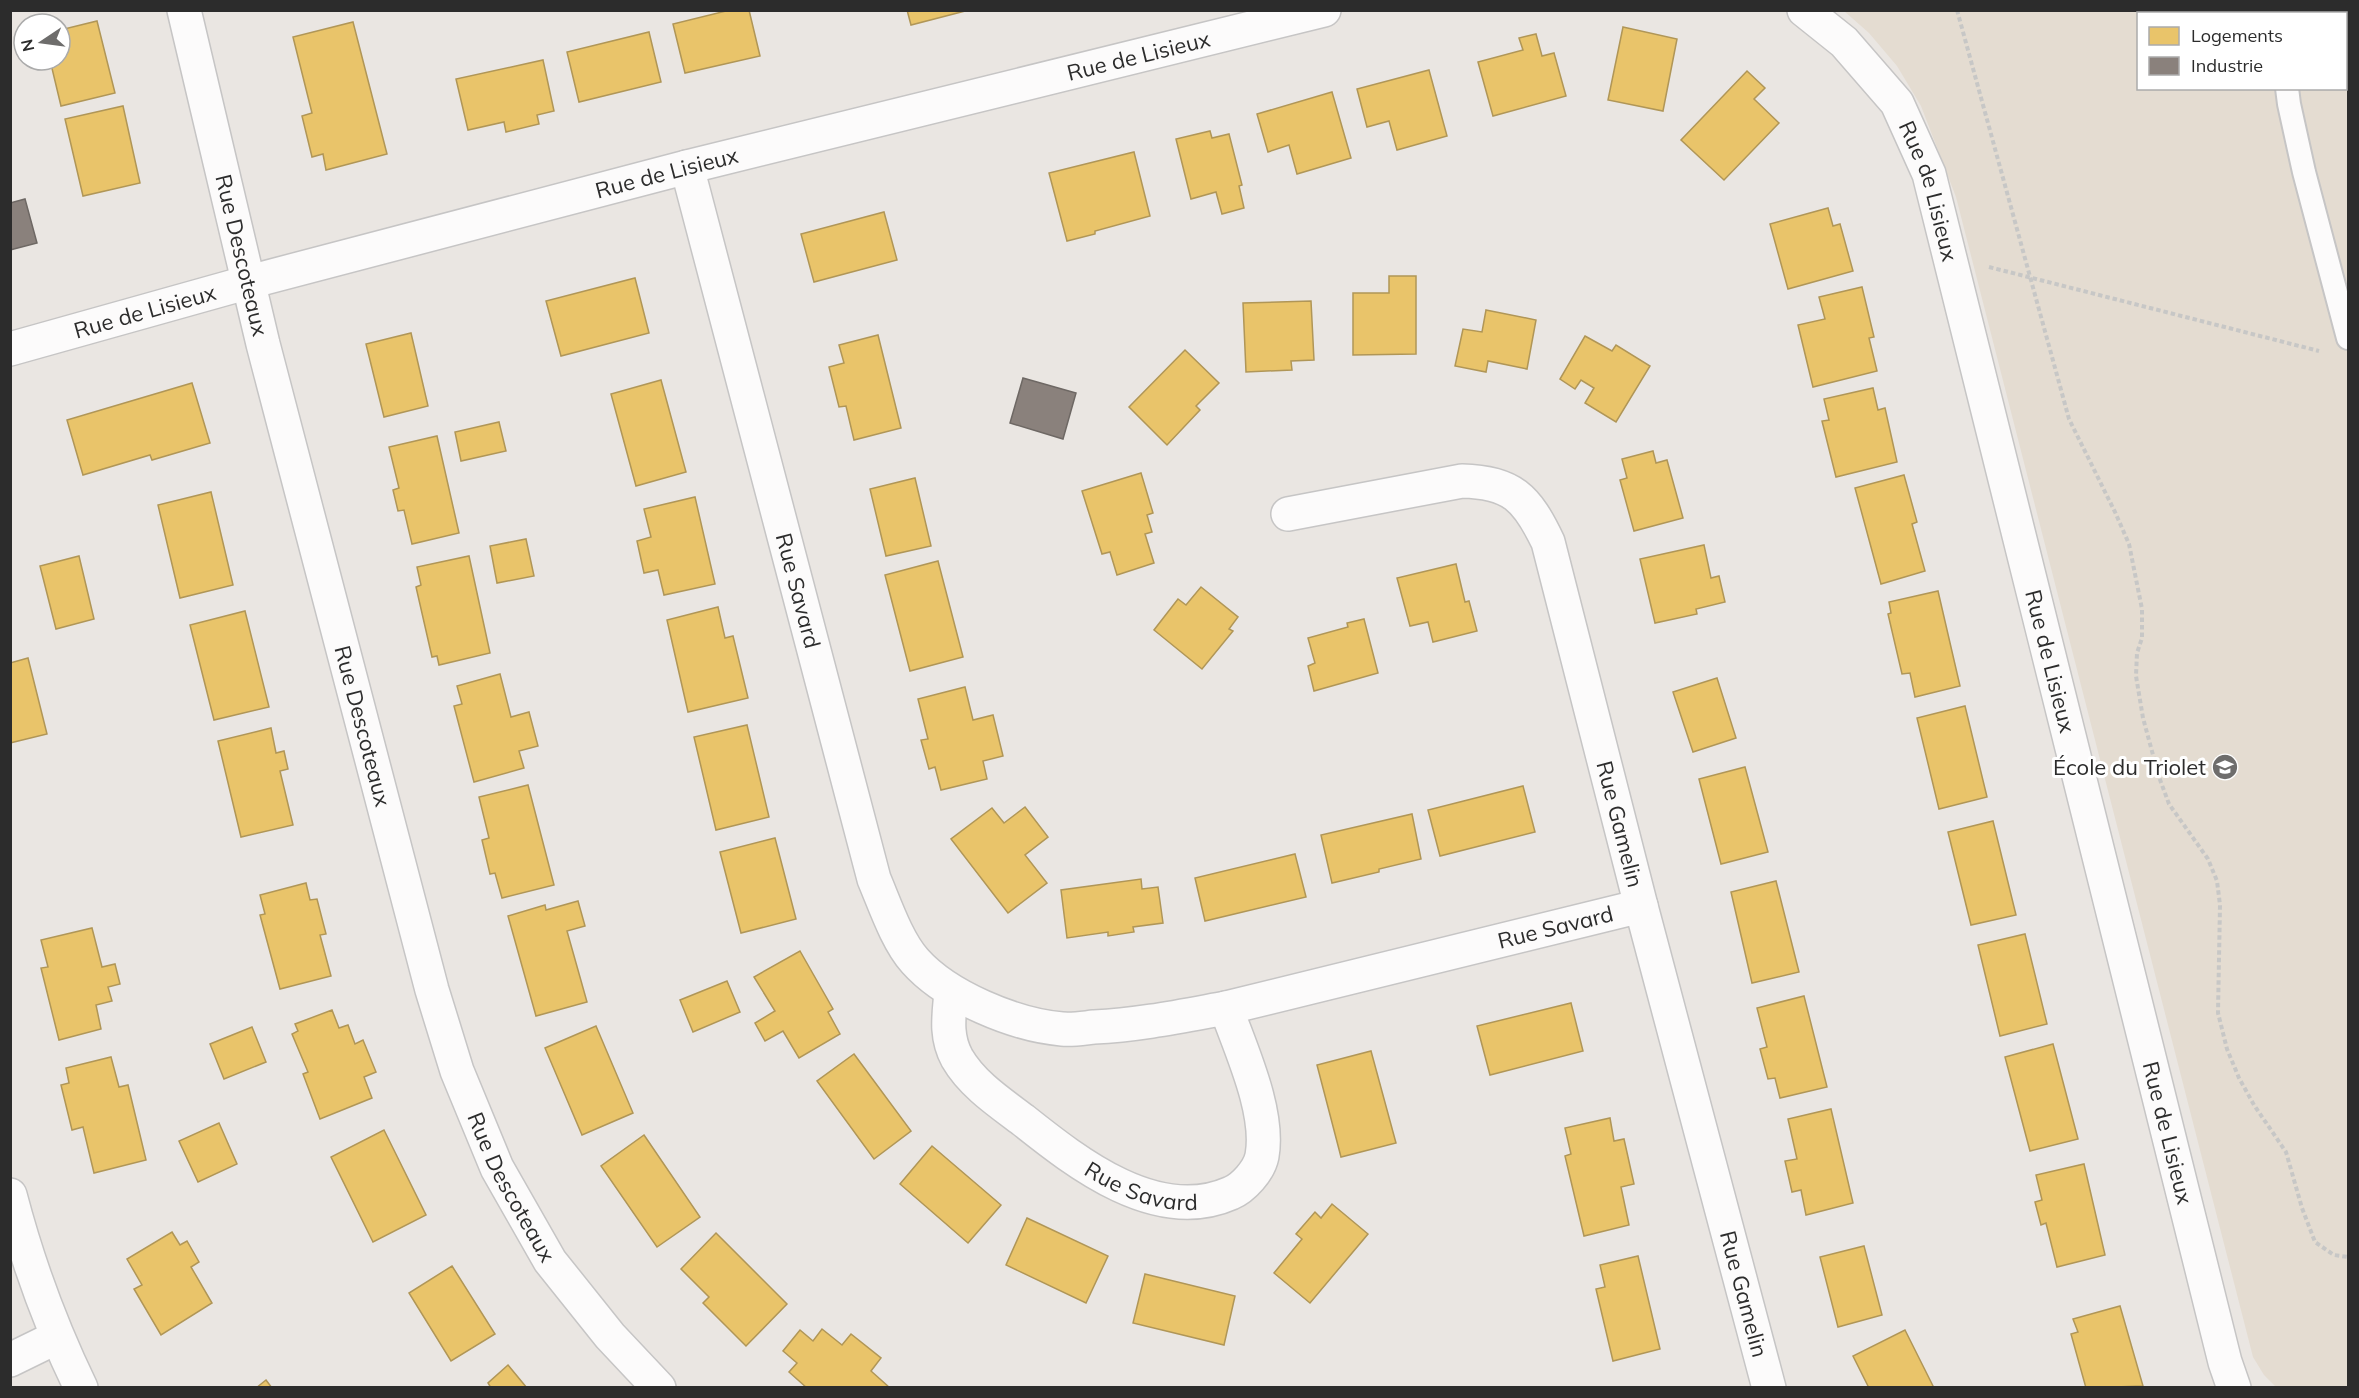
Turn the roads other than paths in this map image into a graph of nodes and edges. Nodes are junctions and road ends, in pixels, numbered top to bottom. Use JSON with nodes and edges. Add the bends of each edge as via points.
{"nodes":[{"id":1,"x":184,"y":10,"type":"edge"},
{"id":2,"x":1324,"y":10,"type":"edge"},
{"id":3,"x":1804,"y":10,"type":"edge"},
{"id":4,"x":2287,"y":90,"type":"edge"},
{"id":5,"x":687,"y":166,"type":"junction"},
{"id":6,"x":249,"y":282,"type":"junction"},
{"id":7,"x":2349,"y":338,"type":"edge"},
{"id":8,"x":10,"y":349,"type":"edge"},
{"id":9,"x":1288,"y":514,"type":"dead end"},
{"id":10,"x":1641,"y":906,"type":"junction"},
{"id":11,"x":951,"y":992,"type":"junction"},
{"id":12,"x":1226,"y":1008,"type":"junction"},
{"id":13,"x":10,"y":1195,"type":"edge"},
{"id":14,"x":57,"y":1337,"type":"junction"},
{"id":15,"x":10,"y":1360,"type":"edge"},
{"id":16,"x":81,"y":1388,"type":"edge"},
{"id":17,"x":659,"y":1388,"type":"edge"},
{"id":18,"x":1769,"y":1388,"type":"edge"},
{"id":19,"x":2234,"y":1388,"type":"edge"}],
"edges":[{"from":1,"to":6,"type":"street","name":"Rue Descoteaux"},
{"from":2,"to":5,"type":"street","name":"Rue de Lisieux"},
{"from":3,"to":19,"type":"street","name":"Rue de Lisieux","via":[[1844,42],[1897,103],[1929,174]]},
{"from":4,"to":7,"type":"lane","via":[[2304,172]]},
{"from":5,"to":6,"type":"street","name":"Rue de Lisieux"},
{"from":5,"to":11,"type":"street","name":"Rue Savard","via":[[874,879],[914,960]]},
{"from":6,"to":8,"type":"street","name":"Rue de Lisieux"},
{"from":6,"to":17,"type":"street","name":"Rue Descoteaux","via":[[426,967],[457,1071],[497,1168],[550,1261],[610,1336]]},
{"from":9,"to":10,"type":"street","name":"Rue Gamelin","via":[[1461,482],[1488,482],[1515,494],[1534,513],[1548,542]]},
{"from":10,"to":12,"type":"street","name":"Rue Savard"},
{"from":10,"to":18,"type":"street","name":"Rue Gamelin"},
{"from":11,"to":12,"type":"street","name":"Rue Savard","via":[[1015,1018],[1062,1029],[1158,1022]]},
{"from":11,"to":12,"type":"street","name":"Rue Savard","via":[[947,1032],[957,1058],[982,1089],[1071,1158],[1113,1183],[1149,1196],[1185,1202],[1215,1200],[1242,1189],[1261,1159],[1263,1131],[1257,1100]]},
{"from":13,"to":14,"type":"street","via":[[26,1255]]},
{"from":14,"to":15,"type":"street"},
{"from":14,"to":16,"type":"street"}]}
